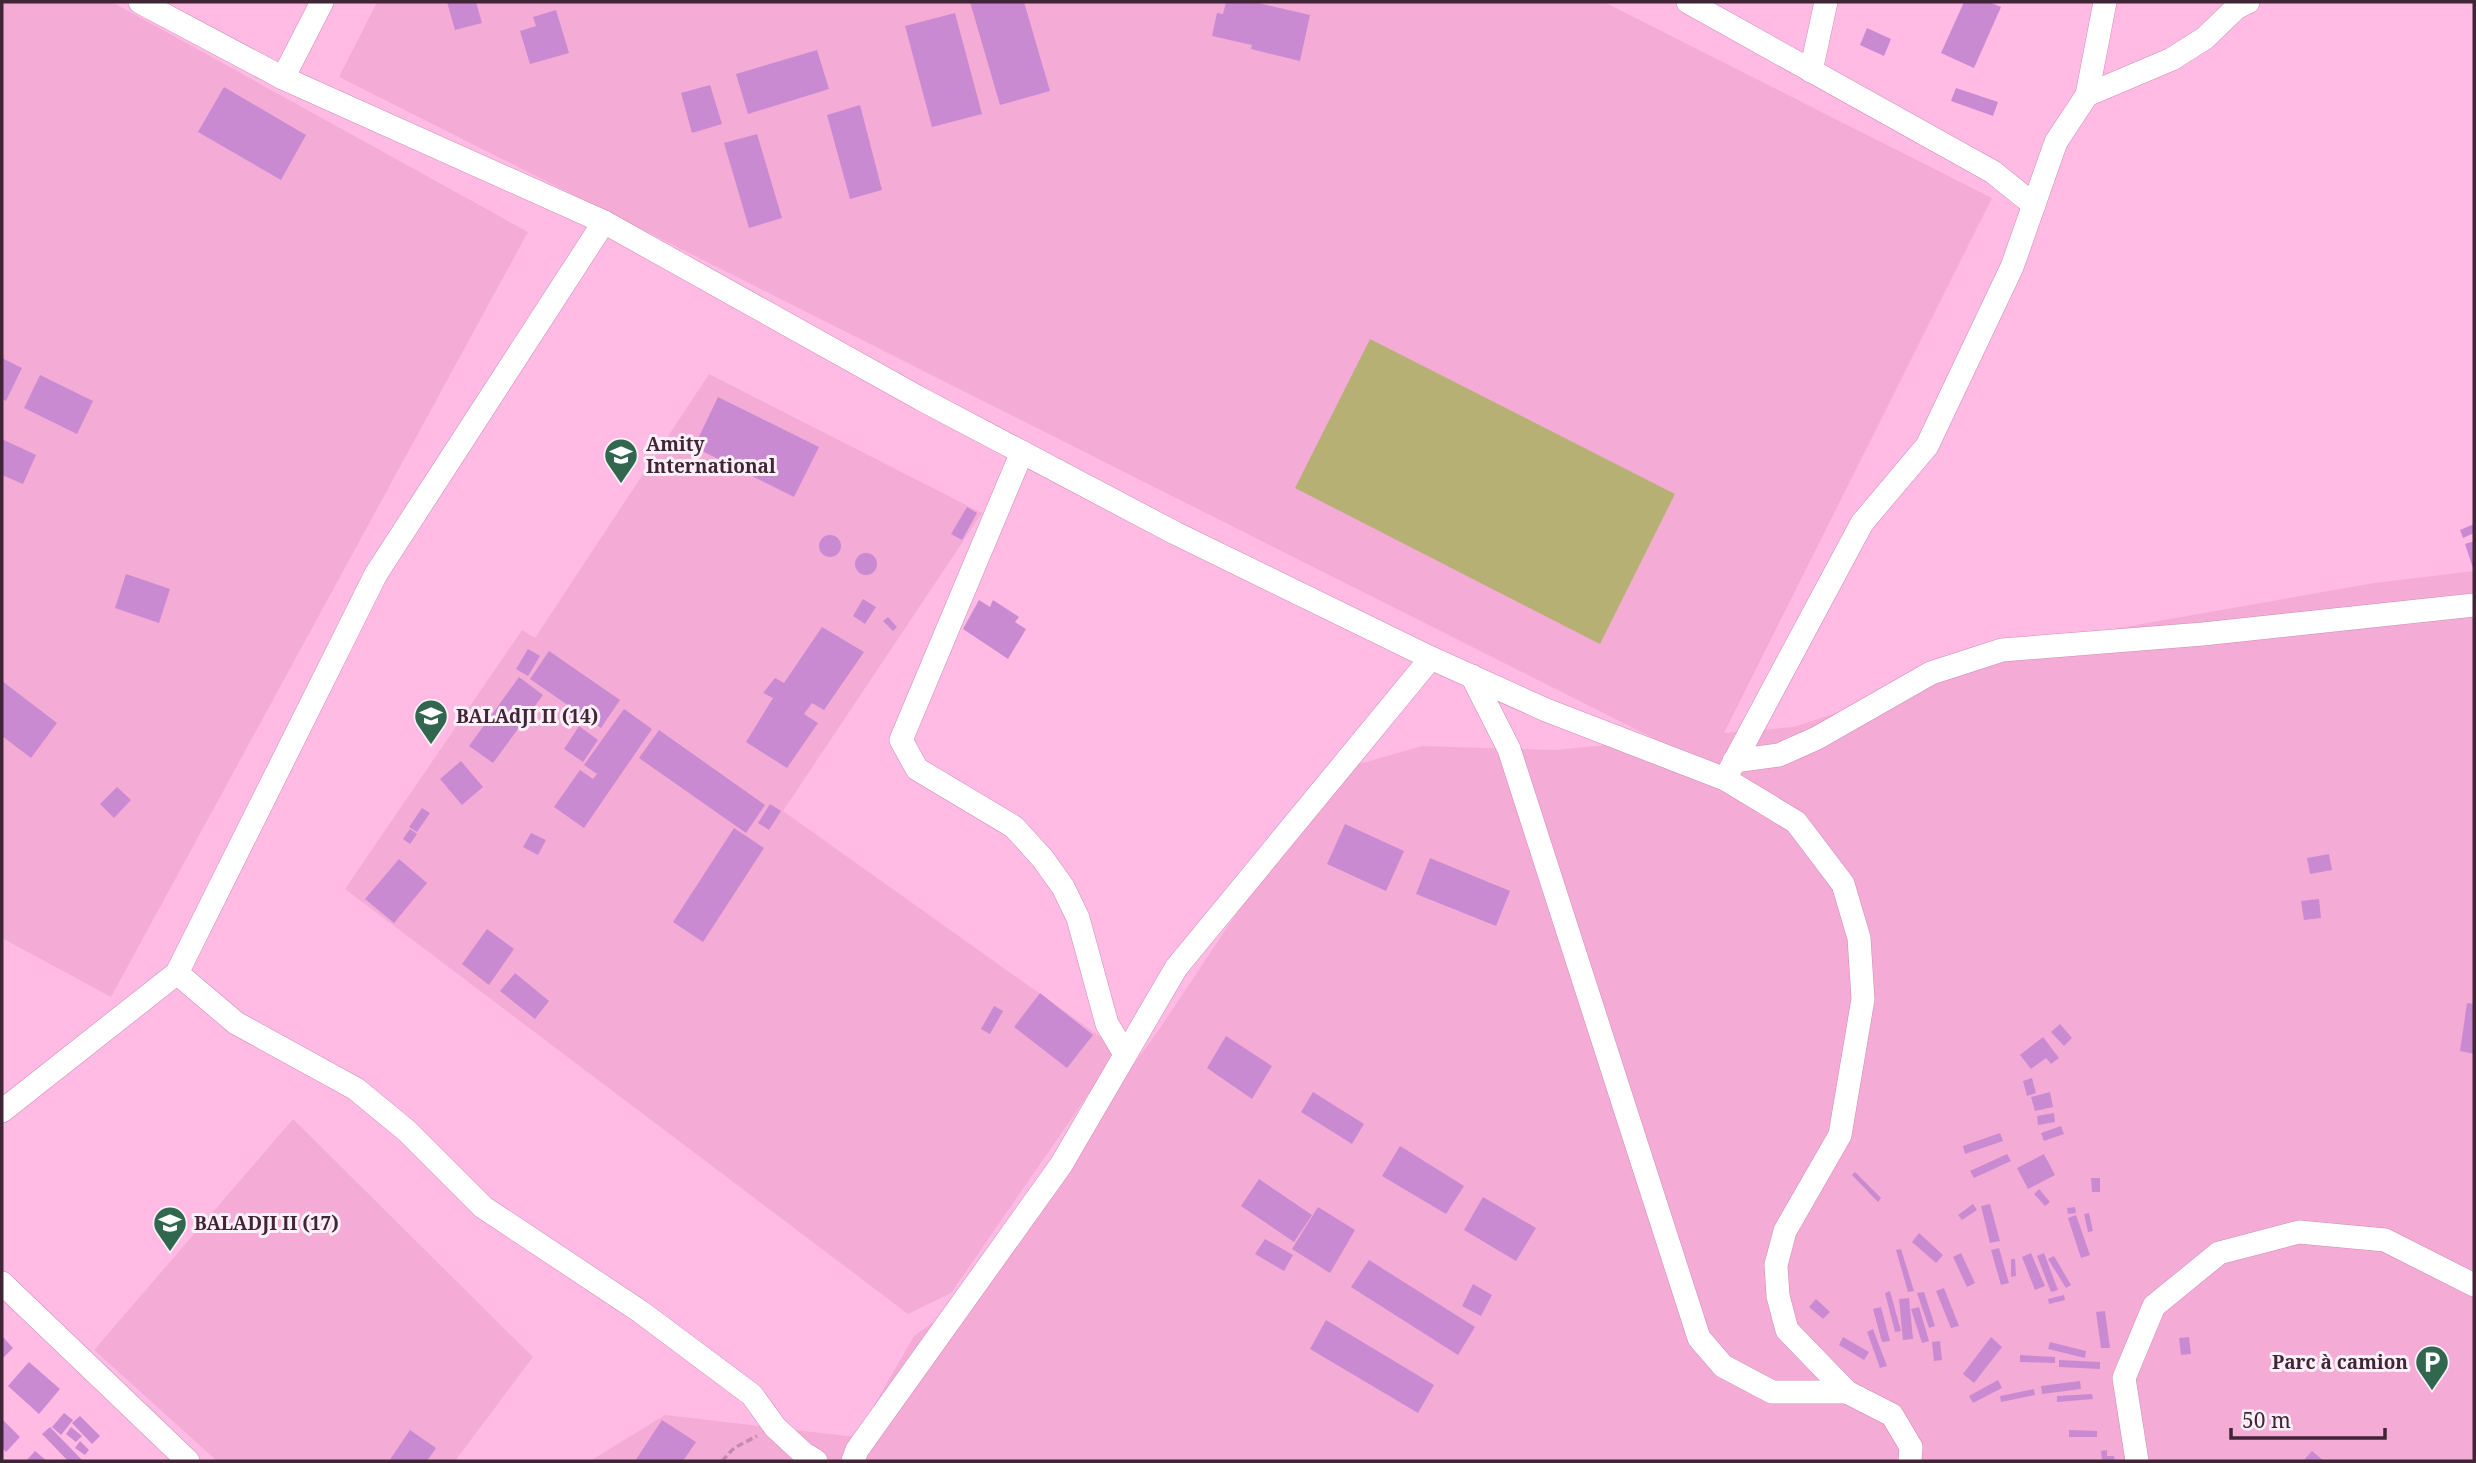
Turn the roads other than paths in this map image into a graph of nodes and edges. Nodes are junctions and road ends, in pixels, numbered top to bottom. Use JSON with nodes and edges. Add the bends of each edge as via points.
{"nodes":[{"id":1,"x":140,"y":2,"type":"edge"},
{"id":2,"x":323,"y":2,"type":"edge"},
{"id":3,"x":1688,"y":2,"type":"edge"},
{"id":4,"x":1826,"y":2,"type":"edge"},
{"id":5,"x":2105,"y":2,"type":"edge"},
{"id":6,"x":2249,"y":2,"type":"edge"},
{"id":7,"x":1811,"y":71,"type":"junction"},
{"id":8,"x":283,"y":78,"type":"junction"},
{"id":9,"x":2087,"y":95,"type":"junction"},
{"id":10,"x":2034,"y":205,"type":"junction"},
{"id":11,"x":604,"y":222,"type":"junction"},
{"id":12,"x":1022,"y":452,"type":"junction"},
{"id":13,"x":2474,"y":605,"type":"edge"},
{"id":14,"x":1431,"y":657,"type":"junction"},
{"id":15,"x":1472,"y":676,"type":"junction"},
{"id":16,"x":1730,"y":770,"type":"junction"},
{"id":17,"x":177,"y":973,"type":"junction"},
{"id":18,"x":1125,"y":1054,"type":"junction"},
{"id":19,"x":2,"y":1111,"type":"edge"},
{"id":20,"x":2,"y":1283,"type":"edge"},
{"id":21,"x":2474,"y":1285,"type":"edge"},
{"id":22,"x":1847,"y":1392,"type":"junction"},
{"id":23,"x":188,"y":1461,"type":"edge"},
{"id":24,"x":816,"y":1461,"type":"edge"},
{"id":25,"x":853,"y":1461,"type":"edge"},
{"id":26,"x":1910,"y":1461,"type":"edge"},
{"id":27,"x":2137,"y":1461,"type":"edge"}],
"edges":[{"from":1,"to":8,"type":"street"},
{"from":2,"to":8,"type":"street"},
{"from":3,"to":7,"type":"street"},
{"from":4,"to":7,"type":"street"},
{"from":5,"to":9,"type":"street"},
{"from":6,"to":9,"type":"street","via":[[2172,59]]},
{"from":7,"to":10,"type":"street","via":[[1993,172]]},
{"from":8,"to":11,"type":"street"},
{"from":9,"to":10,"type":"street","via":[[2056,142]]},
{"from":10,"to":16,"type":"street","via":[[2012,267],[1927,446],[1862,523]]},
{"from":11,"to":12,"type":"street"},
{"from":11,"to":17,"type":"street","via":[[376,574]]},
{"from":12,"to":14,"type":"street","via":[[1175,533]]},
{"from":12,"to":18,"type":"street","via":[[901,740],[917,769],[1014,827],[1044,859],[1078,918],[1107,1024]]},
{"from":13,"to":16,"type":"street","via":[[2002,650],[1931,673],[1817,738]]},
{"from":14,"to":15,"type":"street"},
{"from":14,"to":18,"type":"street","via":[[1176,968]]},
{"from":15,"to":16,"type":"street","via":[[1546,710]]},
{"from":15,"to":22,"type":"street","via":[[1509,750],[1699,1338],[1723,1366],[1772,1392]]},
{"from":16,"to":22,"type":"street","via":[[1796,822],[1843,884],[1859,938],[1863,999],[1840,1135],[1785,1231],[1776,1265],[1787,1330]]},
{"from":17,"to":19,"type":"street"},
{"from":17,"to":24,"type":"street","via":[[236,1023],[356,1089],[407,1131],[483,1207],[642,1312],[752,1395],[775,1426]]},
{"from":18,"to":25,"type":"street","via":[[1061,1165]]},
{"from":20,"to":23,"type":"street"},
{"from":21,"to":27,"type":"street","via":[[2385,1240],[2299,1232],[2219,1253],[2154,1306],[2124,1378]]},
{"from":22,"to":26,"type":"street","via":[[1892,1415],[1911,1447]]}]}
